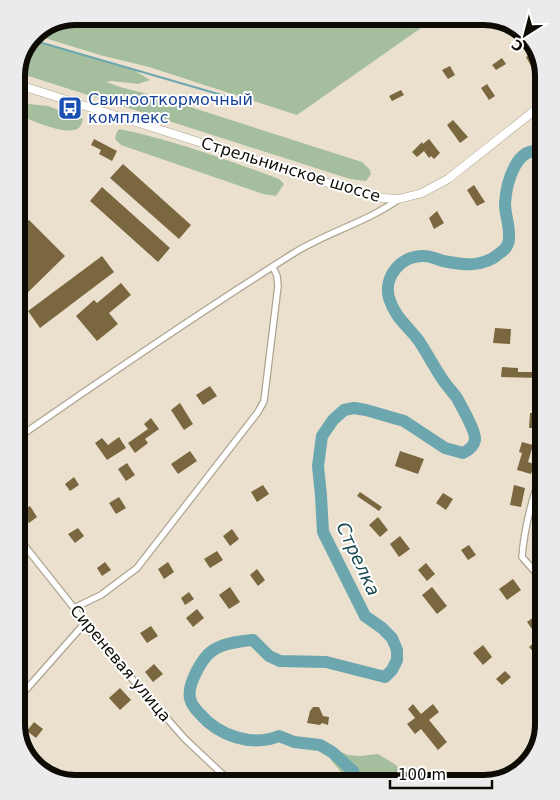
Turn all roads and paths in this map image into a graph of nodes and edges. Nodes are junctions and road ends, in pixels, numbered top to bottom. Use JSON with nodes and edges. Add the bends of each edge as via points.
{"nodes":[{"id":1,"x":25,"y":87,"type":"edge"},
{"id":2,"x":535,"y":109,"type":"edge"},
{"id":3,"x":399,"y":199,"type":"junction"},
{"id":4,"x":273,"y":267,"type":"junction"},
{"id":5,"x":25,"y":433,"type":"edge"},
{"id":6,"x":535,"y":501,"type":"edge"},
{"id":7,"x":25,"y":546,"type":"edge"},
{"id":8,"x":535,"y":572,"type":"edge"},
{"id":9,"x":74,"y":608,"type":"junction"},
{"id":10,"x":84,"y":624,"type":"junction"},
{"id":11,"x":25,"y":691,"type":"edge"},
{"id":12,"x":223,"y":775,"type":"edge"}],
"edges":[{"from":1,"to":3,"type":"main road","name":"Стрельнинское шоссе","via":[[325,182],[382,198]]},
{"from":2,"to":3,"type":"main road","name":"Стрельнинское шоссе","via":[[448,179],[422,193]]},
{"from":3,"to":4,"type":"street","via":[[381,212],[326,235]]},
{"from":4,"to":5,"type":"street"},
{"from":4,"to":9,"type":"street","via":[[278,286],[264,401],[258,412],[137,568],[101,595]]},
{"from":6,"to":8,"type":"street","via":[[522,557]]},
{"from":7,"to":9,"type":"street","name":"Сиреневая улица"},
{"from":9,"to":10,"type":"street","name":"Сиреневая улица"},
{"from":10,"to":11,"type":"street"},
{"from":10,"to":12,"type":"street","name":"Сиреневая улица","via":[[185,739]]}]}
